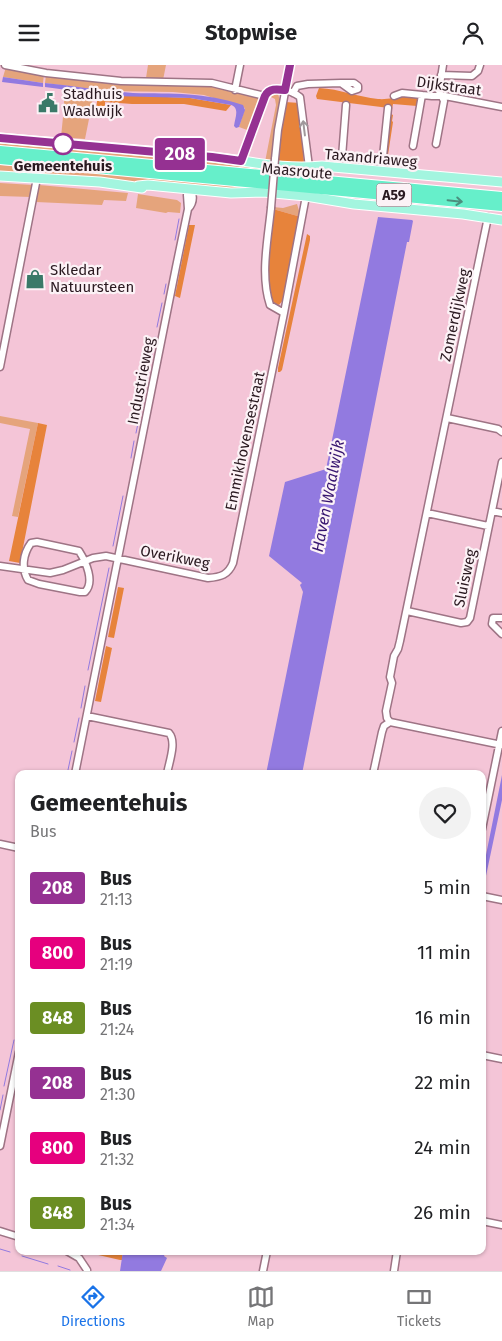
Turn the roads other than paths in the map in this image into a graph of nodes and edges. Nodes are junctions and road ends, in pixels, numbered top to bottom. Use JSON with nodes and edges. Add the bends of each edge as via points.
{"nodes":[{"id":1,"x":5,"y":65,"type":"edge"},
{"id":2,"x":240,"y":65,"type":"edge"},
{"id":3,"x":290,"y":65,"type":"edge"},
{"id":4,"x":443,"y":65,"type":"edge"},
{"id":5,"x":480,"y":65,"type":"edge"},
{"id":6,"x":442,"y":75,"type":"junction"},
{"id":7,"x":341,"y":83,"type":"dead end"},
{"id":8,"x":235,"y":90,"type":"junction"},
{"id":9,"x":285,"y":90,"type":"junction"},
{"id":10,"x":293,"y":93,"type":"junction"},
{"id":11,"x":422,"y":95,"type":"junction"},
{"id":12,"x":265,"y":96,"type":"junction"},
{"id":13,"x":394,"y":96,"type":"dead end"},
{"id":14,"x":441,"y":96,"type":"junction"},
{"id":15,"x":346,"y":105,"type":"dead end"},
{"id":16,"x":502,"y":107,"type":"edge"},
{"id":17,"x":388,"y":108,"type":"dead end"},
{"id":18,"x":0,"y":138,"type":"edge"},
{"id":19,"x":436,"y":143,"type":"dead end"},
{"id":20,"x":413,"y":146,"type":"dead end"},
{"id":21,"x":0,"y":151,"type":"edge"},
{"id":22,"x":0,"y":159,"type":"edge"},
{"id":23,"x":241,"y":161,"type":"junction"},
{"id":24,"x":383,"y":162,"type":"junction"},
{"id":25,"x":309,"y":167,"type":"junction"},
{"id":26,"x":382,"y":172,"type":"junction"},
{"id":27,"x":0,"y":176,"type":"edge"},
{"id":28,"x":37,"y":178,"type":"junction"},
{"id":29,"x":502,"y":182,"type":"edge"},
{"id":30,"x":190,"y":193,"type":"junction"},
{"id":31,"x":306,"y":197,"type":"junction"},
{"id":32,"x":502,"y":197,"type":"edge"},
{"id":33,"x":502,"y":206,"type":"edge"},
{"id":34,"x":488,"y":217,"type":"junction"},
{"id":35,"x":502,"y":220,"type":"edge"},
{"id":36,"x":284,"y":313,"type":"junction"},
{"id":37,"x":0,"y":367,"type":"edge"},
{"id":38,"x":447,"y":419,"type":"junction"},
{"id":39,"x":502,"y":432,"type":"edge"},
{"id":40,"x":502,"y":463,"type":"edge"},
{"id":41,"x":492,"y":511,"type":"junction"},
{"id":42,"x":427,"y":513,"type":"junction"},
{"id":43,"x":502,"y":513,"type":"edge"},
{"id":44,"x":488,"y":526,"type":"junction"},
{"id":45,"x":118,"y":558,"type":"junction"},
{"id":46,"x":83,"y":561,"type":"junction"},
{"id":47,"x":0,"y":566,"type":"edge"},
{"id":48,"x":24,"y":571,"type":"junction"},
{"id":49,"x":226,"y":574,"type":"joint"},
{"id":50,"x":406,"y":611,"type":"junction"},
{"id":51,"x":502,"y":618,"type":"edge"},
{"id":52,"x":502,"y":634,"type":"edge"},
{"id":53,"x":87,"y":715,"type":"junction"},
{"id":54,"x":390,"y":722,"type":"junction"},
{"id":55,"x":502,"y":731,"type":"edge"},
{"id":56,"x":501,"y":745,"type":"edge"},
{"id":57,"x":76,"y":770,"type":"edge"},
{"id":58,"x":168,"y":770,"type":"edge"},
{"id":59,"x":375,"y":770,"type":"edge"},
{"id":60,"x":486,"y":811,"type":"edge"},
{"id":61,"x":0,"y":844,"type":"edge"},
{"id":62,"x":15,"y":847,"type":"edge"},
{"id":63,"x":486,"y":897,"type":"edge"},
{"id":64,"x":502,"y":900,"type":"edge"},
{"id":65,"x":486,"y":1056,"type":"edge"},
{"id":66,"x":502,"y":1059,"type":"edge"},
{"id":67,"x":15,"y":1072,"type":"edge"},
{"id":68,"x":0,"y":1146,"type":"edge"},
{"id":69,"x":486,"y":1222,"type":"edge"},
{"id":70,"x":502,"y":1225,"type":"edge"},
{"id":71,"x":0,"y":1231,"type":"edge"},
{"id":72,"x":15,"y":1236,"type":"edge"},
{"id":73,"x":74,"y":1255,"type":"edge"},
{"id":74,"x":266,"y":1255,"type":"edge"},
{"id":75,"x":396,"y":1255,"type":"edge"},
{"id":76,"x":87,"y":1270,"type":"edge"},
{"id":77,"x":263,"y":1271,"type":"edge"},
{"id":78,"x":394,"y":1271,"type":"edge"}],
"edges":[{"from":1,"to":8,"type":"street","via":[[121,81],[204,83]]},
{"from":2,"to":8,"type":"street"},
{"from":3,"to":9,"type":"street"},
{"from":4,"to":6,"type":"street"},
{"from":5,"to":6,"type":"street","via":[[472,76]]},
{"from":6,"to":14,"type":"street"},
{"from":7,"to":10,"type":"street","via":[[297,86]]},
{"from":8,"to":12,"type":"street"},
{"from":9,"to":10,"type":"street"},
{"from":9,"to":12,"type":"street","via":[[268,91]]},
{"from":9,"to":36,"type":"street","bridge":true,"via":[[275,159],[266,266],[270,305]]},
{"from":25,"to":10,"type":"street","one_way":true,"via":[[300,97]]},
{"from":11,"to":13,"type":"street","name":"Dijkstraat","via":[[402,93]]},
{"from":11,"to":14,"type":"street","name":"Dijkstraat"},
{"from":11,"to":20,"type":"street"},
{"from":12,"to":23,"type":"street"},
{"from":14,"to":16,"type":"street","name":"Dijkstraat"},
{"from":14,"to":19,"type":"street","via":[[444,101]]},
{"from":15,"to":24,"type":"street","name":"Taxandriaweg","via":[[342,157]]},
{"from":17,"to":24,"type":"street"},
{"from":18,"to":23,"type":"main road","name":"Taxandriaweg"},
{"from":21,"to":32,"type":"highway","name":"Maasroute","number":"A59"},
{"from":22,"to":33,"type":"highway","name":"Maasroute","number":"A59","one_way":true},
{"from":23,"to":25,"type":"main road","name":"Taxandriaweg"},
{"from":24,"to":26,"type":"street"},
{"from":25,"to":26,"type":"main road","name":"Taxandriaweg"},
{"from":26,"to":29,"type":"main road","name":"Taxandriaweg"},
{"from":27,"to":28,"type":"main road"},
{"from":28,"to":30,"type":"main road","via":[[148,185]]},
{"from":28,"to":37,"type":"street"},
{"from":30,"to":31,"type":"main road","via":[[262,192]]},
{"from":30,"to":45,"type":"street","name":"Industrieweg"},
{"from":31,"to":34,"type":"main road"},
{"from":31,"to":36,"type":"street","name":"Emmikhovensestraat"},
{"from":34,"to":35,"type":"main road"},
{"from":34,"to":38,"type":"street","name":"Zomerdijkweg"},
{"from":36,"to":49,"type":"street","name":"Emmikhovensestraat","via":[[233,563]]},
{"from":38,"to":39,"type":"street"},
{"from":38,"to":42,"type":"street"},
{"from":40,"to":41,"type":"street","name":"Sluisweg"},
{"from":41,"to":43,"type":"street"},
{"from":41,"to":44,"type":"street","name":"Sluisweg"},
{"from":42,"to":44,"type":"street"},
{"from":42,"to":50,"type":"street"},
{"from":44,"to":50,"type":"street","name":"Sluisweg","via":[[467,622]]},
{"from":45,"to":46,"type":"street"},
{"from":45,"to":49,"type":"street","name":"Overikweg","via":[[208,578]]},
{"from":45,"to":53,"type":"street","name":"Industrieweg"},
{"from":46,"to":48,"type":"street","via":[[56,573]]},
{"from":46,"to":48,"type":"street","via":[[79,551],[31,543]]},
{"from":46,"to":48,"type":"street","via":[[90,578],[84,592],[31,581]]},
{"from":47,"to":48,"type":"street"},
{"from":50,"to":54,"type":"street","via":[[390,677],[392,683],[386,711]]},
{"from":51,"to":52,"type":"street","via":[[494,618],[492,624]]},
{"from":53,"to":57,"type":"street","name":"Industrieweg"},
{"from":53,"to":58,"type":"street","via":[[170,733],[172,745]]},
{"from":54,"to":56,"type":"street"},
{"from":54,"to":59,"type":"street","via":[[382,732]]},
{"from":55,"to":56,"type":"street"},
{"from":56,"to":60,"type":"street"},
{"from":61,"to":62,"type":"street"},
{"from":63,"to":64,"type":"street"},
{"from":65,"to":66,"type":"street"},
{"from":67,"to":68,"type":"street"},
{"from":69,"to":70,"type":"street"},
{"from":71,"to":72,"type":"street"},
{"from":73,"to":76,"type":"street"},
{"from":74,"to":77,"type":"street"},
{"from":75,"to":78,"type":"street"}]}
